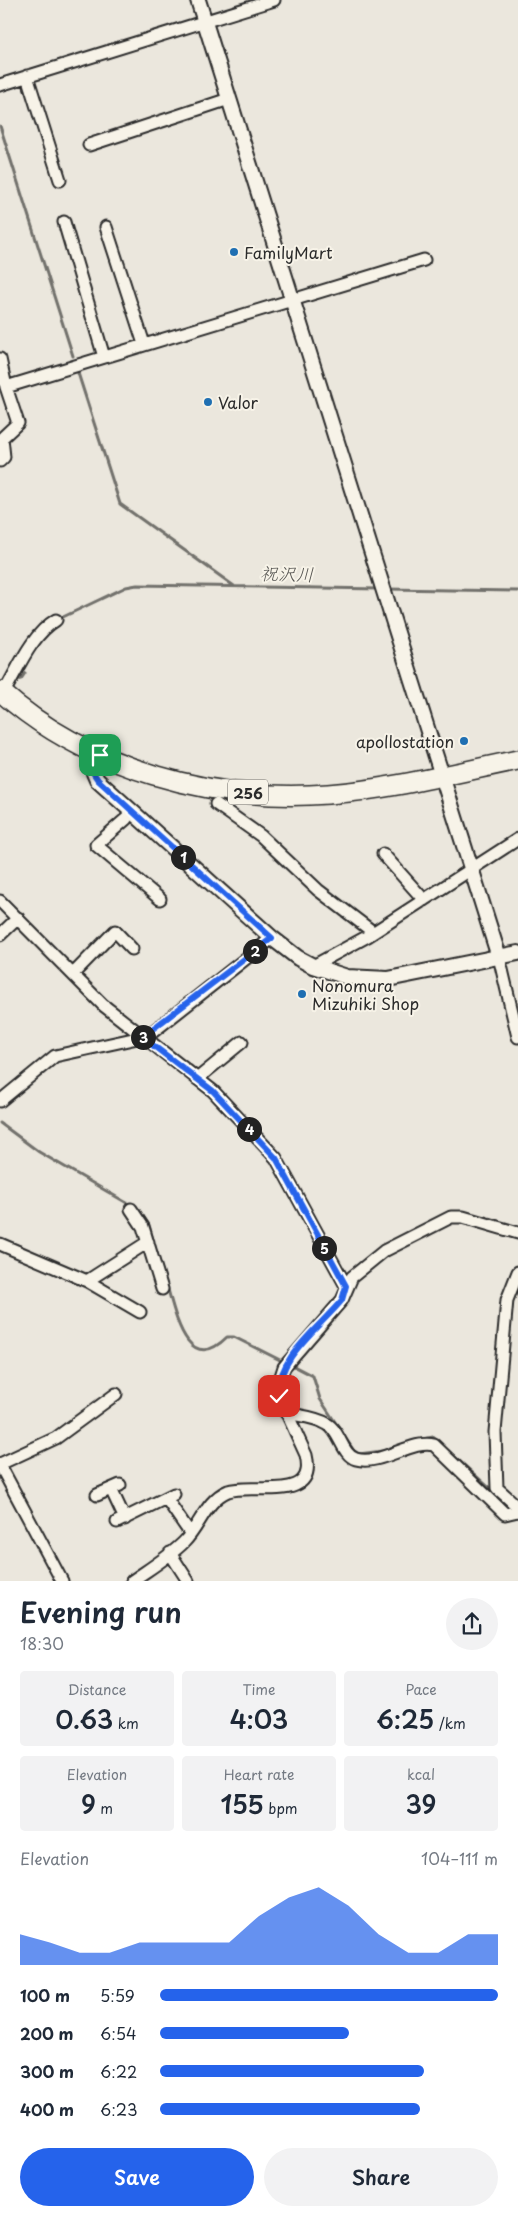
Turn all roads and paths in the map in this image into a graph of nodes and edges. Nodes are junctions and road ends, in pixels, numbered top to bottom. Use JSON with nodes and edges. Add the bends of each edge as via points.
{"nodes":[{"id":1,"x":198,"y":0,"type":"edge"},
{"id":2,"x":274,"y":0,"type":"edge"},
{"id":3,"x":205,"y":22,"type":"junction"},
{"id":4,"x":27,"y":76,"type":"junction"},
{"id":5,"x":0,"y":85,"type":"edge"},
{"id":6,"x":230,"y":99,"type":"junction"},
{"id":7,"x":89,"y":145,"type":"dead end"},
{"id":8,"x":60,"y":180,"type":"dead end"},
{"id":9,"x":64,"y":222,"type":"dead end"},
{"id":10,"x":106,"y":227,"type":"dead end"},
{"id":11,"x":424,"y":260,"type":"dead end"},
{"id":12,"x":293,"y":298,"type":"junction"},
{"id":13,"x":144,"y":344,"type":"junction"},
{"id":14,"x":104,"y":357,"type":"junction"},
{"id":15,"x":0,"y":359,"type":"edge"},
{"id":16,"x":6,"y":387,"type":"junction"},
{"id":17,"x":2,"y":459,"type":"edge"},
{"id":18,"x":56,"y":620,"type":"dead end"},
{"id":19,"x":6,"y":686,"type":"edge"},
{"id":20,"x":100,"y":755,"type":"junction"},
{"id":21,"x":518,"y":760,"type":"edge"},
{"id":22,"x":443,"y":776,"type":"junction"},
{"id":23,"x":216,"y":804,"type":"dead end"},
{"id":24,"x":131,"y":810,"type":"junction"},
{"id":25,"x":518,"y":839,"type":"edge"},
{"id":26,"x":383,"y":854,"type":"dead end"},
{"id":27,"x":472,"y":869,"type":"junction"},
{"id":28,"x":160,"y":899,"type":"dead end"},
{"id":29,"x":424,"y":900,"type":"junction"},
{"id":30,"x":0,"y":901,"type":"edge"},
{"id":31,"x":18,"y":918,"type":"junction"},
{"id":32,"x":373,"y":932,"type":"junction"},
{"id":33,"x":0,"y":935,"type":"edge"},
{"id":34,"x":272,"y":938,"type":"junction"},
{"id":35,"x":132,"y":949,"type":"dead end"},
{"id":36,"x":518,"y":953,"type":"edge"},
{"id":37,"x":499,"y":957,"type":"junction"},
{"id":38,"x":313,"y":966,"type":"junction"},
{"id":39,"x":73,"y":974,"type":"junction"},
{"id":40,"x":518,"y":1036,"type":"edge"},
{"id":41,"x":142,"y":1037,"type":"junction"},
{"id":42,"x":242,"y":1042,"type":"dead end"},
{"id":43,"x":197,"y":1079,"type":"junction"},
{"id":44,"x":0,"y":1101,"type":"edge"},
{"id":45,"x":131,"y":1209,"type":"dead end"},
{"id":46,"x":518,"y":1233,"type":"edge"},
{"id":47,"x":148,"y":1242,"type":"junction"},
{"id":48,"x":0,"y":1244,"type":"edge"},
{"id":49,"x":518,"y":1272,"type":"edge"},
{"id":50,"x":87,"y":1281,"type":"junction"},
{"id":51,"x":346,"y":1286,"type":"junction"},
{"id":52,"x":162,"y":1290,"type":"dead end"},
{"id":53,"x":140,"y":1312,"type":"dead end"},
{"id":54,"x":116,"y":1394,"type":"dead end"},
{"id":55,"x":286,"y":1413,"type":"junction"},
{"id":56,"x":0,"y":1465,"type":"edge"},
{"id":57,"x":97,"y":1495,"type":"dead end"},
{"id":58,"x":516,"y":1511,"type":"edge"},
{"id":59,"x":190,"y":1533,"type":"junction"},
{"id":60,"x":170,"y":1553,"type":"junction"},
{"id":61,"x":62,"y":1581,"type":"edge"},
{"id":62,"x":132,"y":1581,"type":"edge"},
{"id":63,"x":188,"y":1581,"type":"edge"}],
"edges":[{"from":1,"to":3,"type":"street"},
{"from":2,"to":3,"type":"street"},
{"from":3,"to":4,"type":"street"},
{"from":3,"to":6,"type":"street"},
{"from":4,"to":5,"type":"street"},
{"from":4,"to":8,"type":"street"},
{"from":6,"to":7,"type":"street"},
{"from":6,"to":12,"type":"street"},
{"from":9,"to":14,"type":"street"},
{"from":10,"to":13,"type":"street"},
{"from":11,"to":12,"type":"street"},
{"from":12,"to":13,"type":"street"},
{"from":12,"to":22,"type":"street"},
{"from":13,"to":14,"type":"street"},
{"from":14,"to":16,"type":"street"},
{"from":15,"to":16,"type":"street"},
{"from":16,"to":17,"type":"street","via":[[18,423],[2,438]]},
{"from":18,"to":19,"type":"street","via":[[39,634]]},
{"from":19,"to":20,"type":"highway","number":"256","via":[[57,734]]},
{"from":20,"to":22,"type":"highway","number":"256","via":[[161,776],[214,788],[267,794],[344,792]]},
{"from":20,"to":24,"type":"street","via":[[94,774]]},
{"from":21,"to":22,"type":"highway","number":"256"},
{"from":22,"to":27,"type":"street"},
{"from":23,"to":32,"type":"street","via":[[261,836],[318,890]]},
{"from":24,"to":28,"type":"street","via":[[126,819],[96,845]]},
{"from":24,"to":34,"type":"street"},
{"from":25,"to":27,"type":"street"},
{"from":26,"to":29,"type":"street"},
{"from":27,"to":29,"type":"street"},
{"from":27,"to":37,"type":"street"},
{"from":29,"to":32,"type":"street"},
{"from":30,"to":31,"type":"street"},
{"from":31,"to":33,"type":"street"},
{"from":31,"to":39,"type":"street"},
{"from":32,"to":38,"type":"street"},
{"from":34,"to":38,"type":"street"},
{"from":34,"to":41,"type":"street"},
{"from":35,"to":39,"type":"street","via":[[115,931]]},
{"from":36,"to":37,"type":"street"},
{"from":37,"to":38,"type":"street","via":[[388,980],[347,977]]},
{"from":37,"to":40,"type":"street"},
{"from":39,"to":41,"type":"street","via":[[103,1005]]},
{"from":41,"to":43,"type":"street"},
{"from":41,"to":44,"type":"street","via":[[55,1056]]},
{"from":42,"to":43,"type":"street"},
{"from":43,"to":51,"type":"street","via":[[213,1091],[276,1158]]},
{"from":45,"to":47,"type":"street"},
{"from":46,"to":51,"type":"street","via":[[463,1216],[451,1217],[384,1251],[352,1277]]},
{"from":47,"to":50,"type":"street"},
{"from":47,"to":52,"type":"street"},
{"from":48,"to":50,"type":"street"},
{"from":49,"to":58,"type":"street","via":[[507,1300],[495,1432],[497,1488]]},
{"from":50,"to":53,"type":"street"},
{"from":51,"to":55,"type":"street","via":[[342,1300],[286,1363],[278,1386]]},
{"from":54,"to":56,"type":"street","via":[[56,1438]]},
{"from":55,"to":58,"type":"street","via":[[327,1423],[355,1459],[399,1453],[426,1442],[434,1445],[505,1514]]},
{"from":55,"to":59,"type":"street","via":[[306,1455],[306,1475],[286,1488],[230,1490],[218,1496]]},
{"from":56,"to":61,"type":"street"},
{"from":57,"to":59,"type":"street","via":[[116,1487],[121,1521],[170,1496]]},
{"from":59,"to":60,"type":"street"},
{"from":60,"to":62,"type":"street"},
{"from":60,"to":63,"type":"street"}]}
